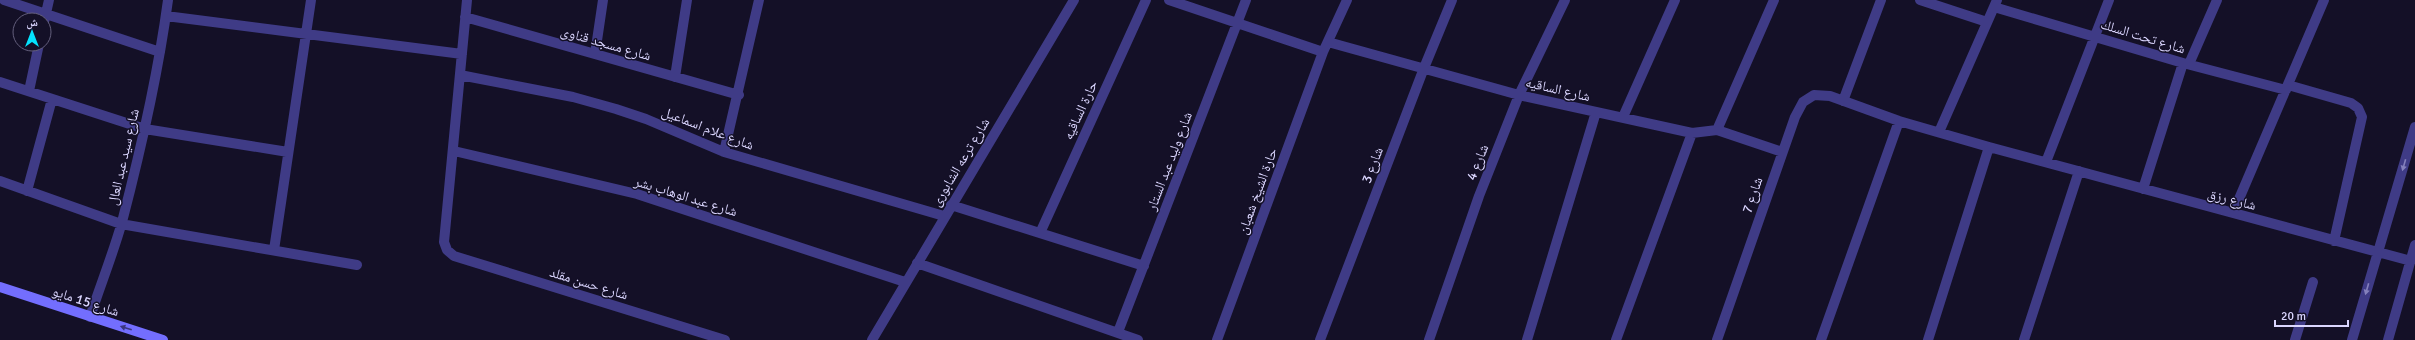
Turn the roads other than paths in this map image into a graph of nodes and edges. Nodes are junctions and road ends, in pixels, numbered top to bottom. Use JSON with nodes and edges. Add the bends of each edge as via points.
{"nodes":[{"id":1,"x":4,"y":0,"type":"edge"},
{"id":2,"x":49,"y":0,"type":"edge"},
{"id":3,"x":168,"y":0,"type":"edge"},
{"id":4,"x":311,"y":0,"type":"edge"},
{"id":5,"x":467,"y":0,"type":"edge"},
{"id":6,"x":603,"y":0,"type":"edge"},
{"id":7,"x":687,"y":0,"type":"edge"},
{"id":8,"x":759,"y":0,"type":"edge"},
{"id":9,"x":1074,"y":0,"type":"edge"},
{"id":10,"x":1146,"y":0,"type":"edge"},
{"id":11,"x":1168,"y":0,"type":"edge"},
{"id":12,"x":1246,"y":0,"type":"edge"},
{"id":13,"x":1347,"y":0,"type":"edge"},
{"id":14,"x":1452,"y":0,"type":"edge"},
{"id":15,"x":1565,"y":0,"type":"edge"},
{"id":16,"x":1675,"y":0,"type":"edge"},
{"id":17,"x":1774,"y":0,"type":"edge"},
{"id":18,"x":1881,"y":0,"type":"edge"},
{"id":19,"x":1920,"y":0,"type":"edge"},
{"id":20,"x":2109,"y":0,"type":"edge"},
{"id":21,"x":2217,"y":0,"type":"edge"},
{"id":22,"x":2324,"y":0,"type":"edge"},
{"id":23,"x":1996,"y":3,"type":"edge"},
{"id":24,"x":31,"y":12,"type":"edge"},
{"id":25,"x":46,"y":12,"type":"edge"},
{"id":26,"x":166,"y":16,"type":"junction"},
{"id":27,"x":465,"y":17,"type":"junction"},
{"id":28,"x":52,"y":20,"type":"edge"},
{"id":29,"x":1987,"y":22,"type":"junction"},
{"id":30,"x":1238,"y":23,"type":"junction"},
{"id":31,"x":306,"y":34,"type":"junction"},
{"id":32,"x":2093,"y":36,"type":"junction"},
{"id":33,"x":1326,"y":47,"type":"junction"},
{"id":34,"x":37,"y":52,"type":"edge"},
{"id":35,"x":160,"y":52,"type":"junction"},
{"id":36,"x":462,"y":54,"type":"junction"},
{"id":37,"x":595,"y":54,"type":"junction"},
{"id":38,"x":2186,"y":63,"type":"junction"},
{"id":39,"x":1424,"y":68,"type":"junction"},
{"id":40,"x":460,"y":75,"type":"junction"},
{"id":41,"x":675,"y":77,"type":"junction"},
{"id":42,"x":0,"y":82,"type":"edge"},
{"id":43,"x":2287,"y":87,"type":"junction"},
{"id":44,"x":28,"y":91,"type":"junction"},
{"id":45,"x":739,"y":95,"type":"junction"},
{"id":46,"x":1519,"y":95,"type":"junction"},
{"id":47,"x":52,"y":99,"type":"junction"},
{"id":48,"x":1844,"y":101,"type":"junction"},
{"id":49,"x":1596,"y":112,"type":"junction"},
{"id":50,"x":1623,"y":117,"type":"junction"},
{"id":51,"x":1899,"y":121,"type":"junction"},
{"id":52,"x":2415,"y":127,"type":"edge"},
{"id":53,"x":145,"y":129,"type":"junction"},
{"id":54,"x":1716,"y":130,"type":"junction"},
{"id":55,"x":1939,"y":132,"type":"junction"},
{"id":56,"x":1692,"y":133,"type":"junction"},
{"id":57,"x":1989,"y":147,"type":"junction"},
{"id":58,"x":454,"y":151,"type":"junction"},
{"id":59,"x":288,"y":152,"type":"junction"},
{"id":60,"x":724,"y":152,"type":"junction"},
{"id":61,"x":1782,"y":152,"type":"junction"},
{"id":62,"x":2046,"y":162,"type":"junction"},
{"id":63,"x":2079,"y":171,"type":"junction"},
{"id":64,"x":0,"y":181,"type":"edge"},
{"id":65,"x":2143,"y":189,"type":"junction"},
{"id":66,"x":27,"y":191,"type":"junction"},
{"id":67,"x":951,"y":205,"type":"junction"},
{"id":68,"x":2233,"y":214,"type":"junction"},
{"id":69,"x":944,"y":216,"type":"junction"},
{"id":70,"x":121,"y":224,"type":"junction"},
{"id":71,"x":1040,"y":233,"type":"junction"},
{"id":72,"x":2334,"y":241,"type":"junction"},
{"id":73,"x":2415,"y":245,"type":"edge"},
{"id":74,"x":274,"y":250,"type":"junction"},
{"id":75,"x":2378,"y":252,"type":"junction"},
{"id":76,"x":2410,"y":261,"type":"junction"},
{"id":77,"x":917,"y":263,"type":"junction"},
{"id":78,"x":357,"y":265,"type":"dead end"},
{"id":79,"x":1144,"y":266,"type":"junction"},
{"id":80,"x":906,"y":282,"type":"junction"},
{"id":81,"x":2313,"y":282,"type":"dead end"},
{"id":82,"x":0,"y":287,"type":"edge"},
{"id":83,"x":90,"y":317,"type":"junction"},
{"id":84,"x":1118,"y":332,"type":"junction"},
{"id":85,"x":163,"y":340,"type":"edge"},
{"id":86,"x":725,"y":340,"type":"edge"},
{"id":87,"x":872,"y":340,"type":"edge"},
{"id":88,"x":1138,"y":340,"type":"edge"},
{"id":89,"x":1217,"y":340,"type":"edge"},
{"id":90,"x":1320,"y":340,"type":"edge"},
{"id":91,"x":1428,"y":340,"type":"edge"},
{"id":92,"x":1527,"y":340,"type":"edge"},
{"id":93,"x":1616,"y":340,"type":"edge"},
{"id":94,"x":1717,"y":340,"type":"edge"},
{"id":95,"x":1821,"y":340,"type":"edge"},
{"id":96,"x":1928,"y":340,"type":"edge"},
{"id":97,"x":2024,"y":340,"type":"edge"},
{"id":98,"x":2295,"y":340,"type":"edge"},
{"id":99,"x":2352,"y":340,"type":"edge"},
{"id":100,"x":2388,"y":340,"type":"edge"}],
"edges":[{"from":1,"to":24,"type":"street"},
{"from":2,"to":25,"type":"street"},
{"from":3,"to":26,"type":"street","name":"شارع سيد عبد العال"},
{"from":4,"to":31,"type":"street"},
{"from":5,"to":27,"type":"street"},
{"from":6,"to":37,"type":"street"},
{"from":7,"to":41,"type":"street"},
{"from":8,"to":45,"type":"street"},
{"from":9,"to":67,"type":"street","name":"شارع ترعه الشابورى"},
{"from":10,"to":71,"type":"street","name":"حارة الساقيه"},
{"from":11,"to":30,"type":"street","name":"شارع الساقيه"},
{"from":12,"to":30,"type":"street","name":"شارع وليد عبد الستار"},
{"from":13,"to":33,"type":"street","name":"حارة الشيخ شعبان"},
{"from":14,"to":39,"type":"street","name":"شارع 3"},
{"from":15,"to":46,"type":"street","name":"شارع 4"},
{"from":16,"to":50,"type":"street"},
{"from":17,"to":54,"type":"street"},
{"from":18,"to":48,"type":"street"},
{"from":19,"to":29,"type":"street"},
{"from":20,"to":32,"type":"street"},
{"from":21,"to":38,"type":"street"},
{"from":22,"to":43,"type":"street"},
{"from":23,"to":29,"type":"street"},
{"from":23,"to":32,"type":"street","name":"شارع تحت السلك"},
{"from":26,"to":31,"type":"street"},
{"from":26,"to":35,"type":"street","name":"شارع سيد عبد العال"},
{"from":27,"to":36,"type":"street"},
{"from":27,"to":37,"type":"street","name":"شارع مسجد قناوى"},
{"from":28,"to":35,"type":"street"},
{"from":29,"to":55,"type":"street"},
{"from":30,"to":33,"type":"street","name":"شارع الساقيه"},
{"from":30,"to":79,"type":"street","name":"شارع وليد عبد الستار"},
{"from":31,"to":36,"type":"street"},
{"from":31,"to":59,"type":"street"},
{"from":32,"to":38,"type":"street","name":"شارع تحت السلك"},
{"from":32,"to":62,"type":"street"},
{"from":33,"to":39,"type":"street","name":"شارع الساقيه"},
{"from":33,"to":89,"type":"street","name":"حارة الشيخ شعبان"},
{"from":34,"to":44,"type":"street"},
{"from":35,"to":53,"type":"street","name":"شارع سيد عبد العال"},
{"from":36,"to":40,"type":"street"},
{"from":37,"to":41,"type":"street","name":"شارع مسجد قناوى"},
{"from":38,"to":43,"type":"street","name":"شارع تحت السلك"},
{"from":38,"to":65,"type":"street"},
{"from":39,"to":46,"type":"street","name":"شارع الساقيه"},
{"from":39,"to":90,"type":"street","name":"شارع 3"},
{"from":40,"to":58,"type":"street"},
{"from":40,"to":60,"type":"street","name":"شارع علام اسماعيل","via":[[616,109]]},
{"from":41,"to":45,"type":"street","name":"شارع مسجد قناوى"},
{"from":42,"to":44,"type":"street"},
{"from":43,"to":68,"type":"street"},
{"from":43,"to":72,"type":"street","name":"شارع تحت السلك","via":[[2351,103],[2358,108],[2362,116]]},
{"from":44,"to":47,"type":"street"},
{"from":45,"to":60,"type":"street"},
{"from":46,"to":49,"type":"street","name":"شارع الساقيه"},
{"from":46,"to":91,"type":"street","name":"شارع 4","via":[[1478,196]]},
{"from":47,"to":53,"type":"street"},
{"from":47,"to":66,"type":"street"},
{"from":48,"to":51,"type":"street","name":"شارع 7"},
{"from":48,"to":61,"type":"street","name":"شارع 7","via":[[1830,96],[1814,95],[1803,102]]},
{"from":49,"to":50,"type":"street","name":"شارع الساقيه"},
{"from":49,"to":92,"type":"street"},
{"from":50,"to":56,"type":"street","name":"شارع الساقيه"},
{"from":51,"to":55,"type":"street","name":"شارع 7"},
{"from":51,"to":95,"type":"street"},
{"from":52,"to":75,"type":"street","one_way":true},
{"from":53,"to":59,"type":"street"},
{"from":53,"to":70,"type":"street","name":"شارع سيد عبد العال"},
{"from":54,"to":56,"type":"street","name":"شارع الساقيه"},
{"from":54,"to":61,"type":"street","name":"شارع الساقيه"},
{"from":55,"to":57,"type":"street","name":"شارع رزق"},
{"from":56,"to":93,"type":"street"},
{"from":57,"to":62,"type":"street","name":"شارع رزق"},
{"from":57,"to":96,"type":"street"},
{"from":58,"to":80,"type":"street","name":"شارع عبد الوهاب بشر","via":[[638,194]]},
{"from":58,"to":86,"type":"street","name":"شارع حسن مقلد","via":[[444,242],[447,250],[454,256]]},
{"from":59,"to":74,"type":"street"},
{"from":60,"to":69,"type":"street","name":"شارع علام اسماعيل"},
{"from":61,"to":94,"type":"street","name":"شارع 7"},
{"from":62,"to":63,"type":"street","name":"شارع رزق"},
{"from":63,"to":65,"type":"street","name":"شارع رزق"},
{"from":63,"to":97,"type":"street"},
{"from":64,"to":66,"type":"street"},
{"from":65,"to":68,"type":"street","name":"شارع رزق"},
{"from":66,"to":70,"type":"street"},
{"from":67,"to":69,"type":"street","name":"شارع ترعه الشابورى"},
{"from":67,"to":71,"type":"street"},
{"from":68,"to":72,"type":"street","name":"شارع رزق"},
{"from":69,"to":77,"type":"street","name":"شارع ترعه الشابورى"},
{"from":70,"to":74,"type":"street"},
{"from":70,"to":83,"type":"street","name":"شارع سيد عبد العال"},
{"from":71,"to":79,"type":"street"},
{"from":72,"to":75,"type":"street","name":"شارع رزق"},
{"from":73,"to":76,"type":"street"},
{"from":74,"to":78,"type":"street"},
{"from":75,"to":76,"type":"street","name":"شارع رزق"},
{"from":75,"to":99,"type":"street","one_way":true},
{"from":76,"to":100,"type":"street"},
{"from":77,"to":80,"type":"street","name":"شارع ترعه الشابورى"},
{"from":77,"to":84,"type":"street"},
{"from":79,"to":84,"type":"street","name":"شارع وليد عبد الستار"},
{"from":80,"to":87,"type":"street","name":"شارع ترعه الشابورى"},
{"from":81,"to":98,"type":"street"},
{"from":82,"to":83,"type":"main road","name":"شارع 15 مايو"},
{"from":85,"to":83,"type":"main road","name":"شارع 15 مايو","one_way":true},
{"from":84,"to":88,"type":"street"}]}
